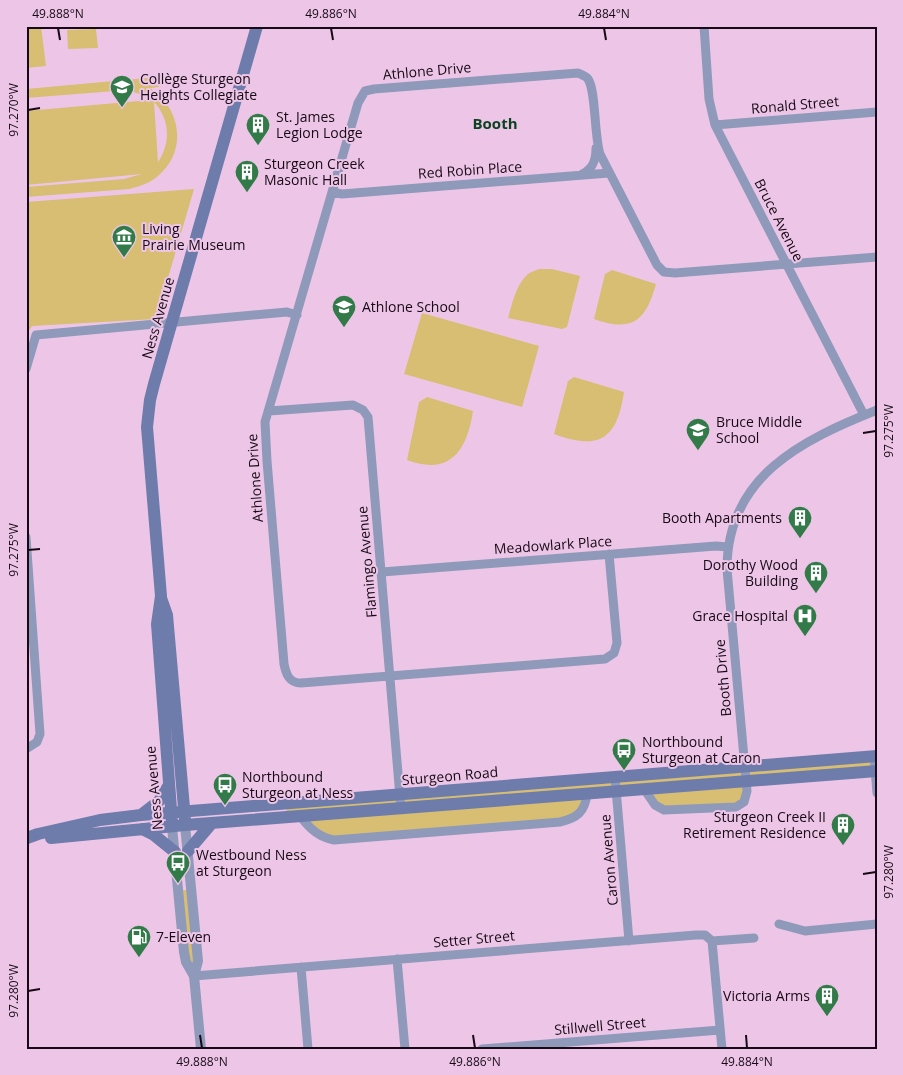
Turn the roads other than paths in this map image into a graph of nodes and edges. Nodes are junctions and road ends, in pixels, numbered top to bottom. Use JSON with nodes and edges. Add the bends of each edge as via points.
{"nodes":[{"id":1,"x":257,"y":26,"type":"edge"},
{"id":2,"x":704,"y":26,"type":"edge"},
{"id":3,"x":877,"y":112,"type":"edge"},
{"id":4,"x":715,"y":125,"type":"junction"},
{"id":5,"x":596,"y":143,"type":"junction"},
{"id":6,"x":609,"y":173,"type":"junction"},
{"id":7,"x":580,"y":175,"type":"junction"},
{"id":8,"x":332,"y":192,"type":"junction"},
{"id":9,"x":877,"y":257,"type":"edge"},
{"id":10,"x":786,"y":264,"type":"junction"},
{"id":11,"x":297,"y":315,"type":"junction"},
{"id":12,"x":171,"y":323,"type":"junction"},
{"id":13,"x":26,"y":369,"type":"edge"},
{"id":14,"x":877,"y":410,"type":"edge"},
{"id":15,"x":269,"y":411,"type":"junction"},
{"id":16,"x":864,"y":415,"type":"junction"},
{"id":17,"x":26,"y":537,"type":"edge"},
{"id":18,"x":728,"y":547,"type":"junction"},
{"id":19,"x":609,"y":554,"type":"junction"},
{"id":20,"x":382,"y":572,"type":"junction"},
{"id":21,"x":161,"y":596,"type":"junction"},
{"id":22,"x":390,"y":676,"type":"junction"},
{"id":23,"x":26,"y":749,"type":"edge"},
{"id":24,"x":875,"y":756,"type":"edge"},
{"id":25,"x":744,"y":767,"type":"junction"},
{"id":26,"x":876,"y":771,"type":"edge"},
{"id":27,"x":615,"y":777,"type":"junction"},
{"id":28,"x":746,"y":781,"type":"junction"},
{"id":29,"x":169,"y":785,"type":"junction"},
{"id":30,"x":644,"y":789,"type":"junction"},
{"id":31,"x":616,"y":792,"type":"junction"},
{"id":32,"x":877,"y":793,"type":"edge"},
{"id":33,"x":587,"y":794,"type":"junction"},
{"id":34,"x":400,"y":795,"type":"junction"},
{"id":35,"x":402,"y":809,"type":"junction"},
{"id":36,"x":171,"y":814,"type":"junction"},
{"id":37,"x":141,"y":815,"type":"junction"},
{"id":38,"x":301,"y":817,"type":"junction"},
{"id":39,"x":185,"y":819,"type":"junction"},
{"id":40,"x":211,"y":824,"type":"junction"},
{"id":41,"x":172,"y":827,"type":"junction"},
{"id":42,"x":142,"y":829,"type":"junction"},
{"id":43,"x":27,"y":838,"type":"edge"},
{"id":44,"x":182,"y":851,"type":"junction"},
{"id":45,"x":779,"y":924,"type":"dead end"},
{"id":46,"x":877,"y":924,"type":"edge"},
{"id":47,"x":754,"y":938,"type":"dead end"},
{"id":48,"x":629,"y":941,"type":"junction"},
{"id":49,"x":712,"y":941,"type":"junction"},
{"id":50,"x":397,"y":959,"type":"junction"},
{"id":51,"x":300,"y":967,"type":"junction"},
{"id":52,"x":194,"y":976,"type":"junction"},
{"id":53,"x":720,"y":1030,"type":"junction"},
{"id":54,"x":201,"y":1049,"type":"edge"},
{"id":55,"x":308,"y":1049,"type":"edge"},
{"id":56,"x":405,"y":1049,"type":"edge"},
{"id":57,"x":482,"y":1049,"type":"edge"},
{"id":58,"x":722,"y":1049,"type":"edge"}],
"edges":[{"from":1,"to":12,"type":"main road","name":"Ness Avenue"},
{"from":2,"to":4,"type":"street","name":"Bruce Avenue","via":[[709,99]]},
{"from":3,"to":4,"type":"street","name":"Ronald Street"},
{"from":4,"to":10,"type":"street","name":"Bruce Avenue"},
{"from":5,"to":6,"type":"street","name":"Athlone Drive"},
{"from":5,"to":7,"type":"street","name":"Athlone Drive","via":[[592,167]]},
{"from":5,"to":8,"type":"street","name":"Athlone Drive","via":[[591,85],[585,76],[578,73],[369,89],[358,103]]},
{"from":6,"to":7,"type":"street","name":"Red Robin Place"},
{"from":6,"to":10,"type":"street","name":"Athlone Drive","via":[[657,265],[664,272]]},
{"from":7,"to":8,"type":"street","name":"Red Robin Place","via":[[342,194]]},
{"from":8,"to":11,"type":"street","name":"Athlone Drive"},
{"from":9,"to":10,"type":"street","name":"Athlone Drive"},
{"from":10,"to":16,"type":"street","name":"Bruce Avenue"},
{"from":11,"to":12,"type":"street","via":[[287,312]]},
{"from":11,"to":15,"type":"street","name":"Athlone Drive"},
{"from":12,"to":13,"type":"street","via":[[36,335]]},
{"from":12,"to":21,"type":"main road","name":"Ness Avenue","via":[[150,400],[147,427]]},
{"from":14,"to":16,"type":"street","name":"Booth Drive"},
{"from":15,"to":20,"type":"street","name":"Flamingo Avenue","via":[[353,405],[364,410],[368,417]]},
{"from":15,"to":22,"type":"street","name":"Athlone Drive","via":[[265,432],[286,674],[296,683]]},
{"from":16,"to":18,"type":"street","name":"Booth Drive","via":[[810,440],[768,469],[743,501]]},
{"from":17,"to":23,"type":"street","via":[[40,734],[37,742]]},
{"from":18,"to":19,"type":"street","name":"Meadowlark Place"},
{"from":18,"to":25,"type":"street","name":"Booth Drive","via":[[727,569]]},
{"from":19,"to":20,"type":"street","name":"Meadowlark Place"},
{"from":19,"to":22,"type":"street","name":"Athlone Drive","via":[[617,643],[609,657]]},
{"from":20,"to":22,"type":"street","name":"Flamingo Avenue"},
{"from":21,"to":29,"type":"main road","name":"Ness Avenue","via":[[157,624]]},
{"from":21,"to":39,"type":"main road","name":"Ness Avenue","via":[[167,615]]},
{"from":22,"to":34,"type":"street","name":"Flamingo Avenue"},
{"from":24,"to":25,"type":"main road","name":"Sturgeon Road"},
{"from":24,"to":26,"type":"street"},
{"from":25,"to":27,"type":"main road","name":"Sturgeon Road"},
{"from":25,"to":28,"type":"street","name":"Booth Drive"},
{"from":26,"to":28,"type":"main road","name":"Sturgeon Road"},
{"from":26,"to":32,"type":"street"},
{"from":27,"to":31,"type":"street","name":"Caron Avenue"},
{"from":27,"to":34,"type":"main road","name":"Sturgeon Road"},
{"from":28,"to":30,"type":"main road","name":"Sturgeon Road"},
{"from":28,"to":30,"type":"street","via":[[747,797],[736,807],[664,810],[655,805]]},
{"from":29,"to":36,"type":"main road","name":"Ness Avenue"},
{"from":29,"to":37,"type":"main road","via":[[159,801]]},
{"from":30,"to":31,"type":"main road","name":"Sturgeon Road"},
{"from":31,"to":33,"type":"main road","name":"Sturgeon Road"},
{"from":31,"to":48,"type":"street","name":"Caron Avenue"},
{"from":33,"to":35,"type":"main road","name":"Sturgeon Road"},
{"from":33,"to":38,"type":"street","via":[[586,804],[575,818],[560,822],[334,840],[323,838]]},
{"from":34,"to":35,"type":"street","name":"Flamingo Avenue"},
{"from":34,"to":39,"type":"main road","name":"Sturgeon Road"},
{"from":35,"to":38,"type":"main road","name":"Sturgeon Road"},
{"from":36,"to":37,"type":"main road","name":"Sturgeon Road"},
{"from":36,"to":39,"type":"main road","name":"Sturgeon Road"},
{"from":36,"to":41,"type":"main road","name":"Ness Avenue"},
{"from":37,"to":43,"type":"main road","name":"Sturgeon Road","via":[[100,820]]},
{"from":38,"to":40,"type":"main road","name":"Sturgeon Road"},
{"from":39,"to":40,"type":"main road","name":"Sturgeon Road"},
{"from":39,"to":41,"type":"main road","name":"Sturgeon Road"},
{"from":39,"to":44,"type":"street","name":"Ness Avenue"},
{"from":40,"to":44,"type":"main road"},
{"from":41,"to":42,"type":"main road","name":"Sturgeon Road"},
{"from":41,"to":44,"type":"street","name":"Ness Avenue"},
{"from":42,"to":43,"type":"main road","name":"Sturgeon Road"},
{"from":42,"to":44,"type":"main road"},
{"from":44,"to":52,"type":"street","name":"Ness Avenue","via":[[184,952]]},
{"from":45,"to":46,"type":"street","via":[[805,931]]},
{"from":47,"to":49,"type":"street","name":"Setter Street"},
{"from":48,"to":49,"type":"street","name":"Setter Street","via":[[696,935]]},
{"from":48,"to":50,"type":"street","name":"Setter Street"},
{"from":49,"to":53,"type":"street"},
{"from":50,"to":51,"type":"street","name":"Setter Street"},
{"from":50,"to":56,"type":"street"},
{"from":51,"to":52,"type":"street","name":"Setter Street"},
{"from":51,"to":55,"type":"street"},
{"from":52,"to":54,"type":"street","name":"Ness Avenue"},
{"from":53,"to":57,"type":"street","name":"Stillwell Street"},
{"from":53,"to":58,"type":"street"}]}
